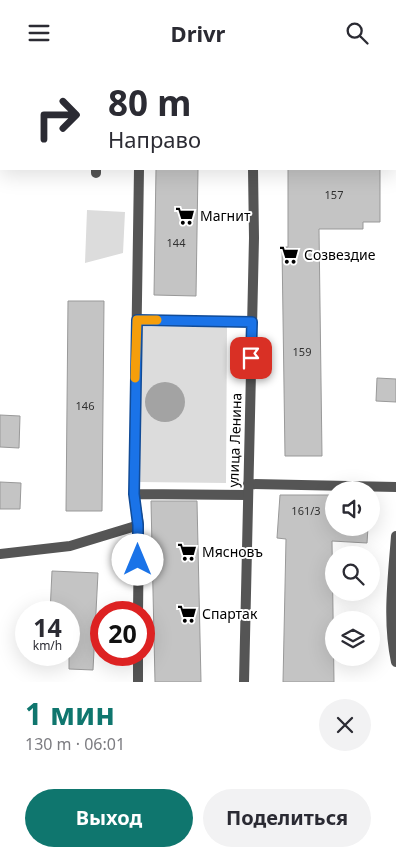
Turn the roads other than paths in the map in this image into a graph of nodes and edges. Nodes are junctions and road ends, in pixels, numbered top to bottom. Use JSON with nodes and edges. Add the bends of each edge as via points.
{"nodes":[{"id":1,"x":139,"y":170,"type":"edge"},
{"id":2,"x":254,"y":170,"type":"edge"},
{"id":3,"x":137,"y":320,"type":"junction"},
{"id":4,"x":252,"y":322,"type":"junction"},
{"id":5,"x":248,"y":484,"type":"junction"},
{"id":6,"x":396,"y":487,"type":"edge"},
{"id":7,"x":134,"y":494,"type":"junction"},
{"id":8,"x":248,"y":495,"type":"junction"},
{"id":9,"x":138,"y":525,"type":"junction"},
{"id":10,"x":396,"y":536,"type":"edge"},
{"id":11,"x":0,"y":554,"type":"edge"},
{"id":12,"x":138,"y":601,"type":"edge"},
{"id":13,"x":396,"y":661,"type":"edge"},
{"id":14,"x":138,"y":666,"type":"edge"},
{"id":15,"x":138,"y":682,"type":"edge"},
{"id":16,"x":244,"y":682,"type":"edge"}],
"edges":[{"from":1,"to":3,"type":"street"},
{"from":2,"to":4,"type":"street","name":"улица Ленина"},
{"from":3,"to":4,"type":"street"},
{"from":3,"to":7,"type":"street"},
{"from":4,"to":5,"type":"street","name":"улица Ленина"},
{"from":5,"to":6,"type":"street"},
{"from":5,"to":8,"type":"street","name":"улица Ленина"},
{"from":7,"to":8,"type":"street"},
{"from":7,"to":9,"type":"street"},
{"from":8,"to":16,"type":"street","name":"улица Ленина"},
{"from":9,"to":11,"type":"street","via":[[70,546]]},
{"from":9,"to":12,"type":"street"},
{"from":10,"to":13,"type":"street","via":[[391,612]]},
{"from":14,"to":15,"type":"street"}]}
